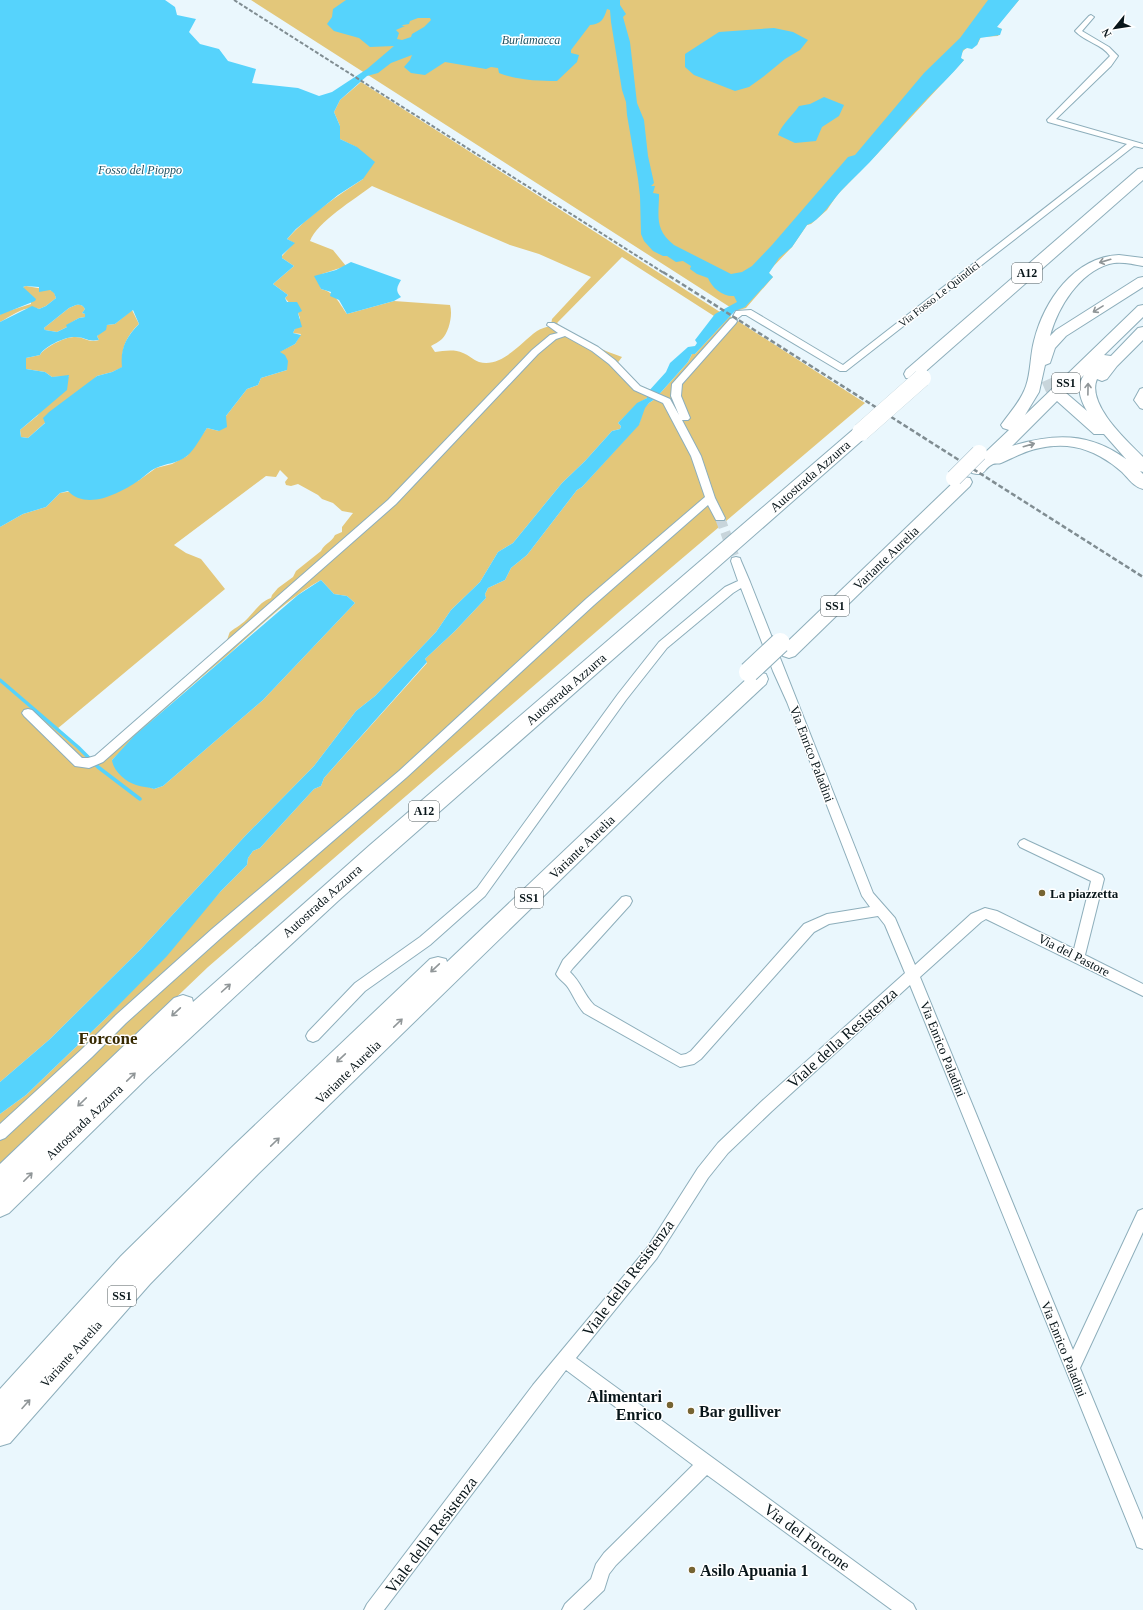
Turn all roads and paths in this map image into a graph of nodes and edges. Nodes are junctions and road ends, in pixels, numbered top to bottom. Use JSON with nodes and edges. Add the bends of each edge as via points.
{"nodes":[{"id":1,"x":1091,"y":17,"type":"dead end"},
{"id":2,"x":1132,"y":144,"type":"junction"},
{"id":3,"x":1143,"y":146,"type":"edge"},
{"id":4,"x":1143,"y":172,"type":"edge"},
{"id":5,"x":1143,"y":184,"type":"edge"},
{"id":6,"x":1143,"y":262,"type":"edge"},
{"id":7,"x":1143,"y":281,"type":"edge"},
{"id":8,"x":1143,"y":296,"type":"edge"},
{"id":9,"x":1143,"y":309,"type":"edge"},
{"id":10,"x":1143,"y":320,"type":"edge"},
{"id":11,"x":551,"y":324,"type":"dead end"},
{"id":12,"x":1143,"y":331,"type":"edge"},
{"id":13,"x":566,"y":334,"type":"junction"},
{"id":14,"x":917,"y":376,"type":"junction"},
{"id":15,"x":1049,"y":379,"type":"tunnel mouth"},
{"id":16,"x":1143,"y":392,"type":"edge"},
{"id":17,"x":1060,"y":396,"type":"tunnel mouth"},
{"id":18,"x":1141,"y":405,"type":"edge"},
{"id":19,"x":1009,"y":425,"type":"junction"},
{"id":20,"x":856,"y":429,"type":"junction"},
{"id":21,"x":1131,"y":454,"type":"junction"},
{"id":22,"x":985,"y":460,"type":"junction"},
{"id":23,"x":700,"y":466,"type":"junction"},
{"id":24,"x":1143,"y":467,"type":"edge"},
{"id":25,"x":1143,"y":484,"type":"edge"},
{"id":26,"x":710,"y":498,"type":"junction"},
{"id":27,"x":720,"y":518,"type":"tunnel mouth"},
{"id":28,"x":736,"y":561,"type":"tunnel mouth"},
{"id":29,"x":744,"y":582,"type":"junction"},
{"id":30,"x":28,"y":714,"type":"dead end"},
{"id":31,"x":1024,"y":844,"type":"dead end"},
{"id":32,"x":626,"y":901,"type":"dead end"},
{"id":33,"x":879,"y":911,"type":"junction"},
{"id":34,"x":1078,"y":957,"type":"junction"},
{"id":35,"x":912,"y":975,"type":"junction"},
{"id":36,"x":1143,"y":990,"type":"edge"},
{"id":37,"x":313,"y":1036,"type":"dead end"},
{"id":38,"x":0,"y":1133,"type":"edge"},
{"id":39,"x":245,"y":1160,"type":"junction"},
{"id":40,"x":0,"y":1182,"type":"edge"},
{"id":41,"x":0,"y":1204,"type":"edge"},
{"id":42,"x":1143,"y":1216,"type":"edge"},
{"id":43,"x":565,"y":1360,"type":"junction"},
{"id":44,"x":1072,"y":1370,"type":"junction"},
{"id":45,"x":0,"y":1409,"type":"edge"},
{"id":46,"x":0,"y":1433,"type":"edge"},
{"id":47,"x":706,"y":1464,"type":"junction"},
{"id":48,"x":1143,"y":1541,"type":"edge"},
{"id":49,"x":373,"y":1610,"type":"edge"},
{"id":50,"x":571,"y":1610,"type":"edge"},
{"id":51,"x":907,"y":1610,"type":"edge"}],
"edges":[{"from":1,"to":2,"type":"street","via":[[1078,31],[1105,47],[1114,56],[1052,120]]},
{"from":2,"to":3,"type":"street"},
{"from":2,"to":23,"type":"street","name":"Via Fosso Le Quindici","via":[[843,369],[748,312],[739,313],[677,384],[676,396],[702,461]]},
{"from":4,"to":14,"type":"highway","name":"Autostrada Azzurra","number":"A12"},
{"from":5,"to":14,"type":"highway","name":"Autostrada Azzurra","number":"A12"},
{"from":6,"to":19,"type":"highway","one_way":true,"via":[[1118,258],[1099,262],[1079,277],[1062,296],[1051,311],[1046,324],[1032,391]]},
{"from":7,"to":15,"type":"highway","one_way":true,"via":[[1067,328],[1053,341],[1045,356]]},
{"from":8,"to":19,"type":"highway","name":"Variante Aurelia","number":"SS1"},
{"from":9,"to":22,"type":"highway","name":"Variante Aurelia","number":"SS1"},
{"from":21,"to":10,"type":"highway","one_way":true,"via":[[1095,413],[1087,389],[1093,373]]},
{"from":11,"to":13,"type":"street"},
{"from":12,"to":21,"type":"highway","via":[[1109,367],[1099,385],[1099,398],[1105,413]]},
{"from":13,"to":23,"type":"street","via":[[595,349],[612,362],[637,388],[667,401]]},
{"from":13,"to":30,"type":"street","via":[[552,337],[535,352],[392,502],[93,761],[80,763]]},
{"from":14,"to":20,"type":"highway","name":"Autostrada Azzurra","number":"A12","bridge":true},
{"from":16,"to":18,"type":"street","via":[[1140,396]]},
{"from":17,"to":21,"type":"highway"},
{"from":19,"to":22,"type":"highway","name":"Variante Aurelia","number":"SS1"},
{"from":20,"to":40,"type":"highway","name":"Autostrada Azzurra","number":"A12","one_way":true,"via":[[476,748],[272,927],[170,1018]]},
{"from":41,"to":20,"type":"highway","name":"Autostrada Azzurra","number":"A12","one_way":true,"via":[[186,1023],[379,850],[611,650]]},
{"from":21,"to":24,"type":"highway"},
{"from":22,"to":25,"type":"highway","one_way":true,"via":[[1032,444],[1052,441],[1074,442],[1115,457]]},
{"from":22,"to":39,"type":"highway","name":"Variante Aurelia","number":"SS1","via":[[959,480],[754,676],[654,777]]},
{"from":23,"to":26,"type":"street"},
{"from":26,"to":27,"type":"street"},
{"from":26,"to":38,"type":"street","via":[[590,602],[403,774],[217,933]]},
{"from":28,"to":29,"type":"street","name":"Via Enrico Paladini"},
{"from":29,"to":33,"type":"street","name":"Via Enrico Paladini","via":[[868,896]]},
{"from":29,"to":37,"type":"street","via":[[729,590],[663,645],[622,697],[481,892],[425,942],[360,987]]},
{"from":31,"to":34,"type":"street","via":[[1098,879]]},
{"from":32,"to":33,"type":"street","via":[[568,964],[563,974],[573,983],[581,1000],[589,1009],[680,1061],[689,1060],[696,1055],[809,928],[827,919]]},
{"from":33,"to":35,"type":"street","name":"Via Enrico Paladini","via":[[892,926]]},
{"from":34,"to":35,"type":"street","name":"Via del Pastore","via":[[1005,920],[991,914],[980,915]]},
{"from":34,"to":36,"type":"street","name":"Via del Pastore"},
{"from":35,"to":43,"type":"street","name":"Viale della Resistenza","via":[[723,1148],[703,1173],[652,1252]]},
{"from":35,"to":44,"type":"street","name":"Via Enrico Paladini"},
{"from":39,"to":45,"type":"highway","name":"Variante Aurelia","number":"SS1","via":[[130,1265]]},
{"from":46,"to":39,"type":"highway","name":"Variante Aurelia","number":"SS1","one_way":true},
{"from":42,"to":44,"type":"street"},
{"from":43,"to":47,"type":"street","name":"Via del Forcone"},
{"from":43,"to":49,"type":"street","name":"Viale della Resistenza"},
{"from":44,"to":48,"type":"street","name":"Via Enrico Paladini"},
{"from":47,"to":50,"type":"street","via":[[610,1558],[602,1570],[598,1584]]},
{"from":47,"to":51,"type":"street","name":"Via del Forcone"}]}
